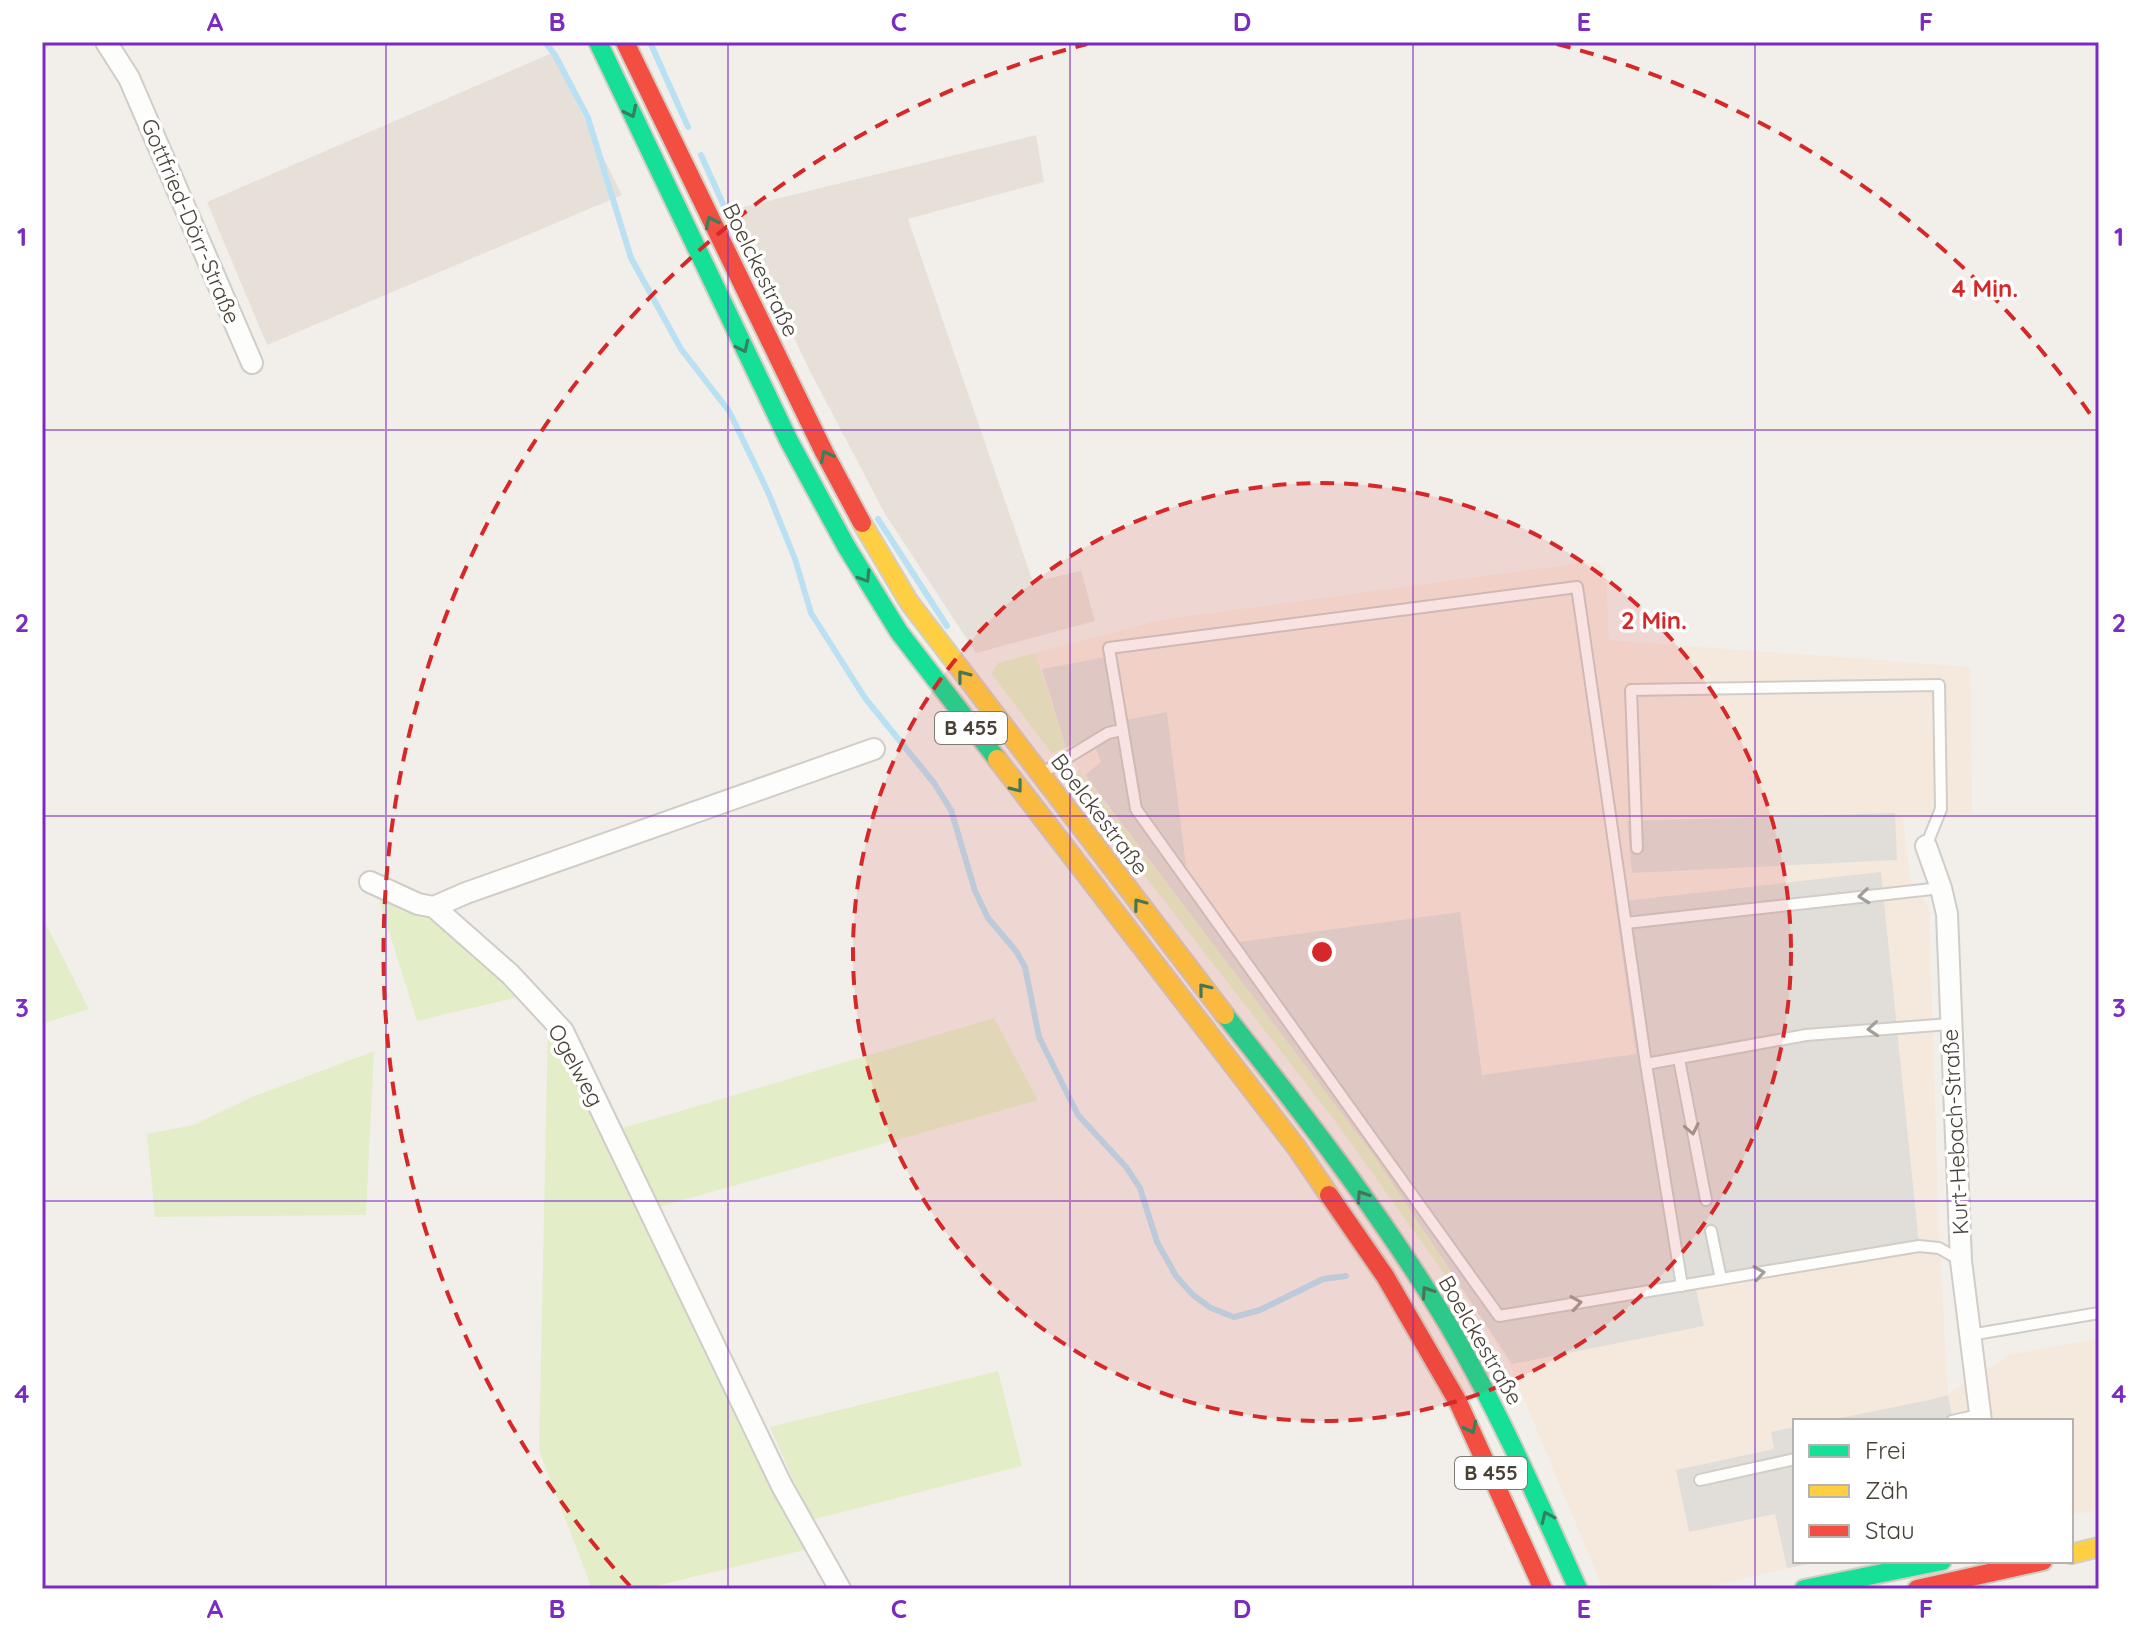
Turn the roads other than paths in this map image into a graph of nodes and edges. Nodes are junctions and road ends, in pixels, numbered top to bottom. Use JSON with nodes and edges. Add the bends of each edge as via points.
{"nodes":[{"id":1,"x":106,"y":42,"type":"edge"},
{"id":2,"x":121,"y":42,"type":"edge"},
{"id":3,"x":598,"y":42,"type":"edge"},
{"id":4,"x":625,"y":42,"type":"edge"},
{"id":5,"x":129,"y":78,"type":"junction"},
{"id":6,"x":252,"y":363,"type":"dead end"},
{"id":7,"x":1122,"y":730,"type":"junction"},
{"id":8,"x":874,"y":749,"type":"dead end"},
{"id":9,"x":1040,"y":775,"type":"junction"},
{"id":10,"x":1926,"y":846,"type":"joint"},
{"id":11,"x":1637,"y":848,"type":"dead end"},
{"id":12,"x":370,"y":882,"type":"dead end"},
{"id":13,"x":1941,"y":888,"type":"junction"},
{"id":14,"x":434,"y":907,"type":"junction"},
{"id":15,"x":1626,"y":923,"type":"junction"},
{"id":16,"x":1950,"y":1024,"type":"junction"},
{"id":17,"x":1679,"y":1059,"type":"junction"},
{"id":18,"x":1646,"y":1064,"type":"junction"},
{"id":19,"x":1706,"y":1200,"type":"dead end"},
{"id":20,"x":1711,"y":1231,"type":"dead end"},
{"id":21,"x":1961,"y":1261,"type":"junction"},
{"id":22,"x":1721,"y":1279,"type":"junction"},
{"id":23,"x":1682,"y":1286,"type":"junction"},
{"id":24,"x":2099,"y":1313,"type":"edge"},
{"id":25,"x":1970,"y":1335,"type":"junction"},
{"id":26,"x":1980,"y":1418,"type":"edge"},
{"id":27,"x":1793,"y":1459,"type":"edge"},
{"id":28,"x":1700,"y":1480,"type":"dead end"},
{"id":29,"x":2099,"y":1538,"type":"edge"},
{"id":30,"x":2073,"y":1540,"type":"edge"},
{"id":31,"x":2099,"y":1547,"type":"edge"},
{"id":32,"x":2073,"y":1554,"type":"edge"},
{"id":33,"x":1935,"y":1563,"type":"edge"},
{"id":34,"x":2011,"y":1565,"type":"edge"},
{"id":35,"x":1868,"y":1582,"type":"edge"},
{"id":36,"x":840,"y":1589,"type":"edge"},
{"id":37,"x":1543,"y":1589,"type":"edge"},
{"id":38,"x":1578,"y":1589,"type":"edge"},
{"id":39,"x":1804,"y":1589,"type":"edge"},
{"id":40,"x":1917,"y":1589,"type":"edge"}],
"edges":[{"from":1,"to":5,"type":"street"},
{"from":2,"to":5,"type":"street"},
{"from":3,"to":37,"type":"main road","number":"B 455","one_way":true,"via":[[789,441],[846,546],[899,632],[1297,1148],[1385,1276],[1458,1402]]},
{"from":9,"to":4,"type":"main road","name":"Boelckestraße","number":"B 455","one_way":true,"via":[[909,602],[864,527]]},
{"from":5,"to":6,"type":"street","name":"Gottfried-Dörr-Straße"},
{"from":7,"to":9,"type":"lane","via":[[1108,733]]},
{"from":7,"to":15,"type":"lane","via":[[1109,648],[1577,587]]},
{"from":7,"to":23,"type":"lane","one_way":true,"via":[[1136,809],[1499,1316]]},
{"from":8,"to":14,"type":"street"},
{"from":38,"to":9,"type":"main road","name":"Boelckestraße","number":"B 455","one_way":true,"via":[[1507,1432],[1445,1320],[1306,1116]]},
{"from":10,"to":11,"type":"lane","via":[[1941,809],[1939,685],[1631,690]]},
{"from":10,"to":13,"type":"street","name":"Kurt-Hebach-Straße"},
{"from":12,"to":14,"type":"street"},
{"from":13,"to":15,"type":"lane","one_way":true},
{"from":13,"to":16,"type":"street","name":"Kurt-Hebach-Straße","via":[[1947,914]]},
{"from":14,"to":36,"type":"street","name":"Ogelweg","via":[[510,974],[563,1031],[782,1486]]},
{"from":15,"to":18,"type":"lane"},
{"from":16,"to":17,"type":"lane","one_way":true,"via":[[1806,1035]]},
{"from":16,"to":21,"type":"street","name":"Kurt-Hebach-Straße"},
{"from":17,"to":18,"type":"lane"},
{"from":17,"to":19,"type":"lane","one_way":true},
{"from":18,"to":23,"type":"lane"},
{"from":20,"to":22,"type":"lane"},
{"from":22,"to":21,"type":"lane","one_way":true,"via":[[1919,1246],[1939,1248]]},
{"from":21,"to":25,"type":"street","name":"Kurt-Hebach-Straße"},
{"from":22,"to":23,"type":"lane"},
{"from":24,"to":25,"type":"lane"},
{"from":25,"to":26,"type":"street","name":"Kurt-Hebach-Straße"},
{"from":27,"to":28,"type":"lane"},
{"from":29,"to":30,"type":"main road"},
{"from":31,"to":32,"type":"main road"},
{"from":33,"to":35,"type":"main road"},
{"from":34,"to":40,"type":"main road"},
{"from":35,"to":39,"type":"main road"}]}
